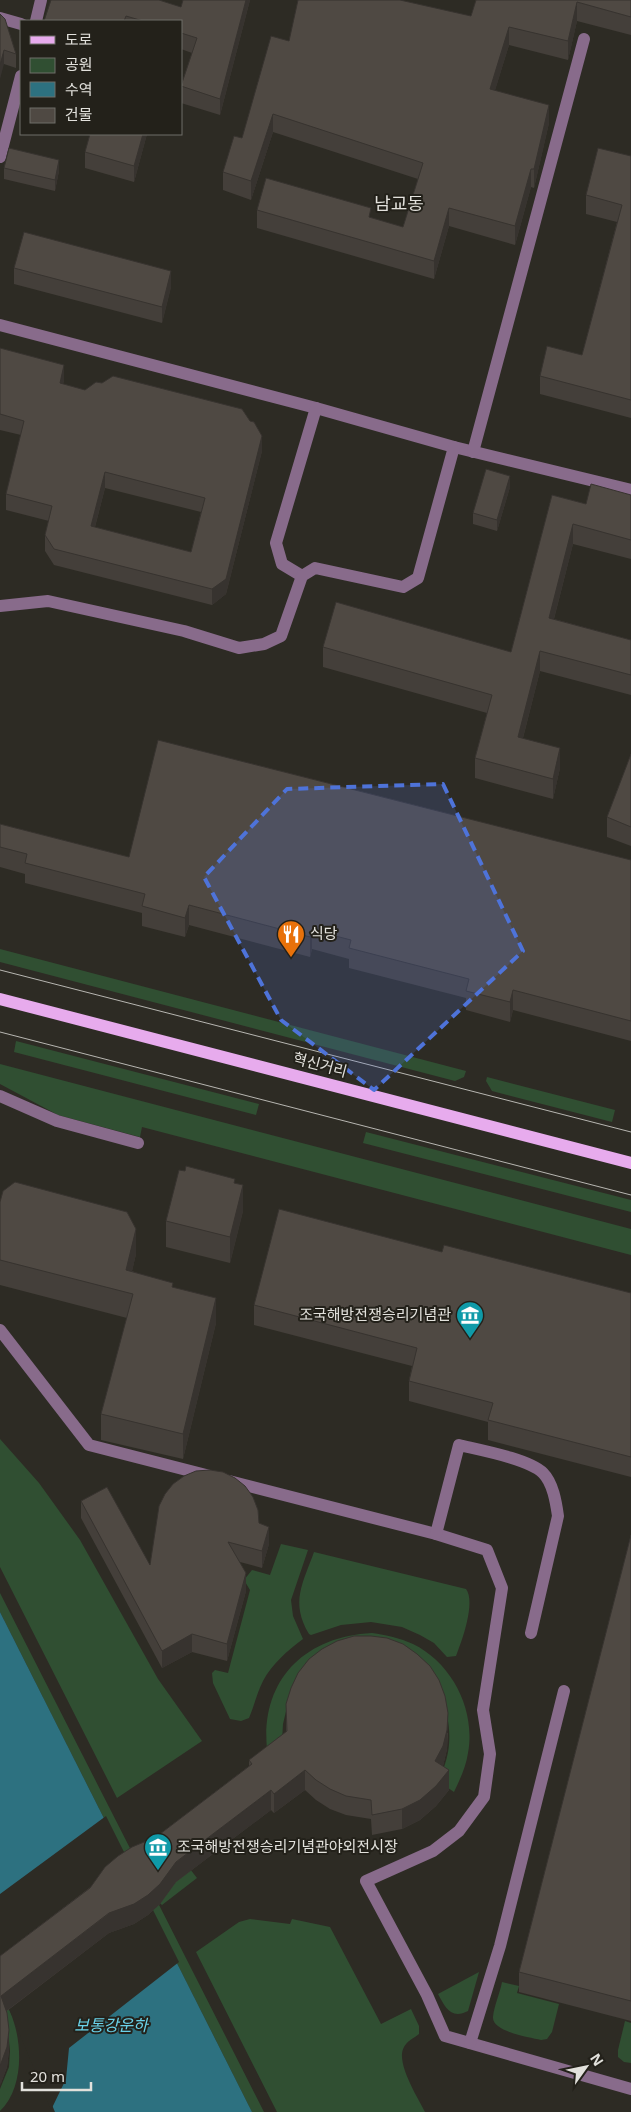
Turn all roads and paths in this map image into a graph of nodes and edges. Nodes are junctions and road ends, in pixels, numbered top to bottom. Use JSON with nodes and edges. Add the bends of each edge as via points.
{"nodes":[{"id":1,"x":41,"y":0,"type":"edge"},
{"id":2,"x":0,"y":18,"type":"edge"},
{"id":3,"x":36,"y":20,"type":"edge"},
{"id":4,"x":20,"y":24,"type":"edge"},
{"id":5,"x":584,"y":39,"type":"dead end"},
{"id":6,"x":20,"y":80,"type":"edge"},
{"id":7,"x":0,"y":158,"type":"edge"},
{"id":8,"x":0,"y":325,"type":"edge"},
{"id":9,"x":316,"y":408,"type":"junction"},
{"id":10,"x":454,"y":447,"type":"junction"},
{"id":11,"x":473,"y":452,"type":"junction"},
{"id":12,"x":631,"y":490,"type":"edge"},
{"id":13,"x":302,"y":576,"type":"junction"},
{"id":14,"x":0,"y":606,"type":"edge"},
{"id":15,"x":1,"y":1000,"type":"edge"},
{"id":16,"x":0,"y":1096,"type":"edge"},
{"id":17,"x":138,"y":1143,"type":"dead end"},
{"id":18,"x":631,"y":1163,"type":"edge"},
{"id":19,"x":0,"y":1330,"type":"edge"},
{"id":20,"x":436,"y":1534,"type":"junction"},
{"id":21,"x":531,"y":1633,"type":"dead end"},
{"id":22,"x":564,"y":1691,"type":"dead end"},
{"id":23,"x":470,"y":2043,"type":"junction"},
{"id":24,"x":631,"y":2090,"type":"edge"}],
"edges":[{"from":1,"to":3,"type":"street"},
{"from":2,"to":4,"type":"street"},
{"from":5,"to":11,"type":"street"},
{"from":6,"to":7,"type":"street"},
{"from":8,"to":9,"type":"street"},
{"from":9,"to":10,"type":"street"},
{"from":9,"to":13,"type":"street","via":[[276,543],[282,564]]},
{"from":10,"to":11,"type":"street"},
{"from":10,"to":13,"type":"street","via":[[418,578],[403,587],[315,568]]},
{"from":11,"to":12,"type":"street"},
{"from":13,"to":14,"type":"street","via":[[281,636],[264,644],[239,648],[184,631],[48,601]]},
{"from":15,"to":18,"type":"main road","name":"혁신거리"},
{"from":16,"to":17,"type":"street","via":[[57,1120]]},
{"from":19,"to":20,"type":"street","via":[[89,1445]]},
{"from":20,"to":21,"type":"street","via":[[459,1444],[530,1464],[544,1473],[555,1497],[558,1516]]},
{"from":20,"to":23,"type":"street","via":[[487,1550],[502,1588],[483,1710],[490,1754],[484,1797],[459,1831],[433,1851],[366,1881],[427,1995],[445,2036]]},
{"from":22,"to":23,"type":"street","via":[[500,1946]]},
{"from":23,"to":24,"type":"street"}]}
